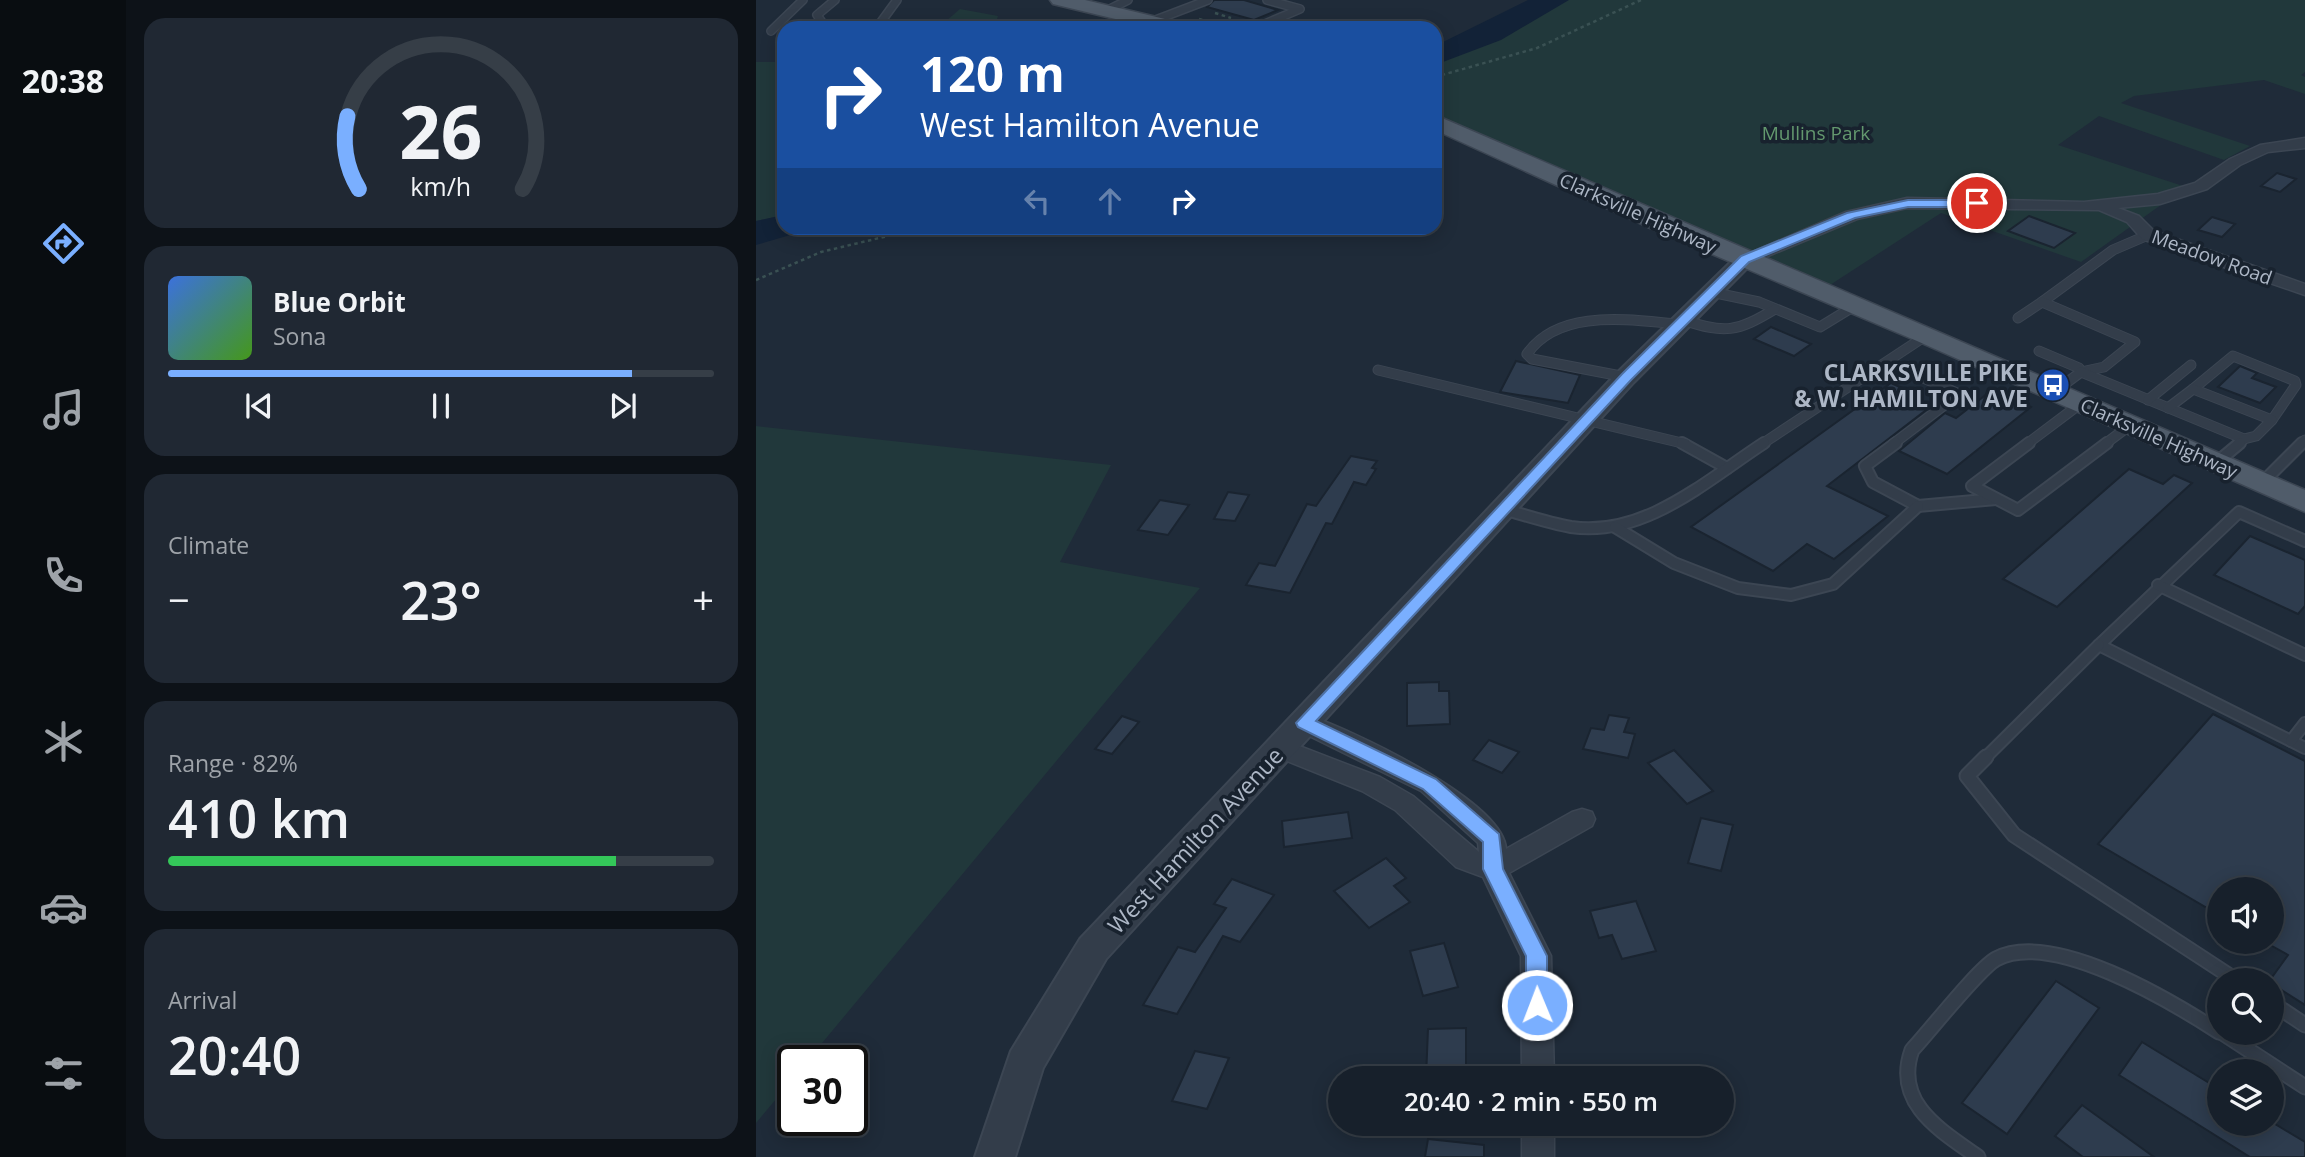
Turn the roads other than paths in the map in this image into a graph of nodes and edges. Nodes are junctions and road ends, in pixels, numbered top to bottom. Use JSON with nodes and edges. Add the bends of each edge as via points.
{"nodes":[{"id":1,"x":803,"y":0,"type":"edge"},
{"id":2,"x":835,"y":0,"type":"edge"},
{"id":3,"x":897,"y":0,"type":"edge"},
{"id":4,"x":1060,"y":0,"type":"edge"},
{"id":5,"x":1128,"y":0,"type":"edge"},
{"id":6,"x":1208,"y":0,"type":"edge"},
{"id":7,"x":1267,"y":0,"type":"edge"},
{"id":8,"x":1108,"y":10,"type":"junction"},
{"id":9,"x":781,"y":21,"type":"edge"},
{"id":10,"x":821,"y":21,"type":"edge"},
{"id":11,"x":882,"y":21,"type":"edge"},
{"id":12,"x":1153,"y":21,"type":"joint"},
{"id":13,"x":1272,"y":21,"type":"edge"},
{"id":14,"x":777,"y":25,"type":"edge"},
{"id":15,"x":771,"y":31,"type":"dead end"},
{"id":16,"x":1442,"y":125,"type":"edge"},
{"id":17,"x":2305,"y":143,"type":"edge"},
{"id":18,"x":2084,"y":207,"type":"junction"},
{"id":19,"x":2148,"y":235,"type":"junction"},
{"id":20,"x":1745,"y":259,"type":"junction"},
{"id":21,"x":2305,"y":290,"type":"edge"},
{"id":22,"x":1711,"y":292,"type":"junction"},
{"id":23,"x":2042,"y":302,"type":"junction"},
{"id":24,"x":1856,"y":305,"type":"junction"},
{"id":25,"x":1775,"y":309,"type":"junction"},
{"id":26,"x":2018,"y":318,"type":"dead end"},
{"id":27,"x":1681,"y":322,"type":"junction"},
{"id":28,"x":1927,"y":335,"type":"junction"},
{"id":29,"x":2039,"y":351,"type":"dead end"},
{"id":30,"x":1888,"y":362,"type":"junction"},
{"id":31,"x":2191,"y":365,"type":"dead end"},
{"id":32,"x":1378,"y":370,"type":"dead end"},
{"id":33,"x":2081,"y":372,"type":"junction"},
{"id":34,"x":1626,"y":377,"type":"junction"},
{"id":35,"x":2193,"y":389,"type":"junction"},
{"id":36,"x":2067,"y":398,"type":"junction"},
{"id":37,"x":2148,"y":400,"type":"junction"},
{"id":38,"x":2168,"y":408,"type":"junction"},
{"id":39,"x":2211,"y":415,"type":"dead end"},
{"id":40,"x":2242,"y":418,"type":"junction"},
{"id":41,"x":1586,"y":420,"type":"junction"},
{"id":42,"x":2272,"y":420,"type":"junction"},
{"id":43,"x":2203,"y":422,"type":"junction"},
{"id":44,"x":2129,"y":426,"type":"junction"},
{"id":45,"x":2227,"y":432,"type":"junction"},
{"id":46,"x":2244,"y":439,"type":"junction"},
{"id":47,"x":2305,"y":440,"type":"edge"},
{"id":48,"x":2216,"y":464,"type":"junction"},
{"id":49,"x":1727,"y":468,"type":"junction"},
{"id":50,"x":2262,"y":483,"type":"junction"},
{"id":51,"x":1996,"y":499,"type":"junction"},
{"id":52,"x":2305,"y":502,"type":"edge"},
{"id":53,"x":1918,"y":506,"type":"junction"},
{"id":54,"x":1503,"y":509,"type":"junction"},
{"id":55,"x":1615,"y":527,"type":"junction"},
{"id":56,"x":2305,"y":541,"type":"edge"},
{"id":57,"x":2158,"y":585,"type":"junction"},
{"id":58,"x":2099,"y":645,"type":"junction"},
{"id":59,"x":2305,"y":655,"type":"edge"},
{"id":60,"x":1304,"y":723,"type":"junction"},
{"id":61,"x":2305,"y":723,"type":"edge"},
{"id":62,"x":2291,"y":741,"type":"junction"},
{"id":63,"x":1281,"y":748,"type":"junction"},
{"id":64,"x":2305,"y":748,"type":"edge"},
{"id":65,"x":1400,"y":767,"type":"junction"},
{"id":66,"x":1378,"y":789,"type":"junction"},
{"id":67,"x":1583,"y":820,"type":"dead end"},
{"id":68,"x":1493,"y":869,"type":"junction"},
{"id":69,"x":2218,"y":968,"type":"edge"},
{"id":70,"x":2284,"y":1011,"type":"edge"},
{"id":71,"x":2207,"y":1024,"type":"edge"},
{"id":72,"x":2305,"y":1025,"type":"edge"},
{"id":73,"x":2240,"y":1045,"type":"edge"},
{"id":74,"x":1538,"y":1066,"type":"edge"},
{"id":75,"x":2305,"y":1087,"type":"edge"},
{"id":76,"x":1538,"y":1136,"type":"edge"},
{"id":77,"x":995,"y":1157,"type":"edge"},
{"id":78,"x":1538,"y":1157,"type":"edge"},
{"id":79,"x":1978,"y":1157,"type":"edge"}],
"edges":[{"from":1,"to":9,"type":"lane"},
{"from":2,"to":10,"type":"lane","via":[[817,15]]},
{"from":3,"to":11,"type":"lane"},
{"from":4,"to":8,"type":"main road"},
{"from":5,"to":8,"type":"lane"},
{"from":6,"to":12,"type":"lane"},
{"from":7,"to":13,"type":"lane","via":[[1300,9]]},
{"from":8,"to":12,"type":"main road"},
{"from":14,"to":15,"type":"lane"},
{"from":16,"to":20,"type":"main road","name":"Clarksville Highway"},
{"from":17,"to":18,"type":"street","via":[[2265,148],[2201,186],[2160,199]]},
{"from":18,"to":19,"type":"street","name":"Meadow Road","via":[[2126,215]]},
{"from":18,"to":20,"type":"street","via":[[1908,203],[1852,215]]},
{"from":19,"to":21,"type":"street","name":"Meadow Road"},
{"from":19,"to":23,"type":"lane","via":[[2113,250]]},
{"from":20,"to":22,"type":"street","name":"West Hamilton Avenue"},
{"from":20,"to":24,"type":"main road","name":"Clarksville Highway"},
{"from":22,"to":25,"type":"lane"},
{"from":22,"to":27,"type":"street","name":"West Hamilton Avenue"},
{"from":23,"to":26,"type":"lane"},
{"from":23,"to":33,"type":"lane","via":[[2135,342],[2104,367]]},
{"from":24,"to":25,"type":"lane","via":[[1820,327]]},
{"from":24,"to":28,"type":"main road","name":"Clarksville Highway"},
{"from":25,"to":27,"type":"lane","via":[[1729,333]]},
{"from":27,"to":34,"type":"street","name":"West Hamilton Avenue"},
{"from":27,"to":34,"type":"lane","via":[[1592,319],[1544,336],[1527,354],[1532,359]]},
{"from":28,"to":30,"type":"lane"},
{"from":28,"to":36,"type":"main road","name":"Clarksville Highway"},
{"from":29,"to":33,"type":"lane"},
{"from":30,"to":49,"type":"lane"},
{"from":30,"to":53,"type":"lane","via":[[1959,394],[1865,466],[1873,482]]},
{"from":31,"to":37,"type":"lane"},
{"from":32,"to":41,"type":"lane"},
{"from":33,"to":36,"type":"lane"},
{"from":33,"to":37,"type":"lane"},
{"from":34,"to":41,"type":"street","name":"West Hamilton Avenue"},
{"from":35,"to":38,"type":"lane"},
{"from":35,"to":40,"type":"lane"},
{"from":35,"to":42,"type":"lane","via":[[2233,356],[2295,381]]},
{"from":36,"to":44,"type":"main road","name":"Clarksville Highway"},
{"from":36,"to":51,"type":"lane","via":[[1972,486]]},
{"from":37,"to":38,"type":"lane"},
{"from":38,"to":43,"type":"lane"},
{"from":39,"to":43,"type":"lane"},
{"from":40,"to":42,"type":"lane"},
{"from":40,"to":45,"type":"lane"},
{"from":41,"to":49,"type":"lane","via":[[1678,440]]},
{"from":41,"to":54,"type":"street","name":"West Hamilton Avenue"},
{"from":42,"to":46,"type":"lane","via":[[2256,436]]},
{"from":43,"to":45,"type":"lane"},
{"from":44,"to":48,"type":"main road","name":"Clarksville Highway"},
{"from":44,"to":51,"type":"lane","via":[[2018,510]]},
{"from":45,"to":46,"type":"lane"},
{"from":46,"to":48,"type":"lane"},
{"from":47,"to":50,"type":"lane"},
{"from":48,"to":50,"type":"main road","name":"Clarksville Highway"},
{"from":49,"to":55,"type":"lane","via":[[1662,510]]},
{"from":50,"to":52,"type":"main road","name":"Clarksville Highway"},
{"from":51,"to":53,"type":"lane"},
{"from":53,"to":55,"type":"lane","via":[[1833,584],[1791,595],[1725,583],[1674,563]]},
{"from":54,"to":55,"type":"lane","via":[[1572,527]]},
{"from":54,"to":60,"type":"street","name":"West Hamilton Avenue"},
{"from":56,"to":57,"type":"lane","via":[[2239,512]]},
{"from":57,"to":58,"type":"lane"},
{"from":57,"to":59,"type":"lane"},
{"from":58,"to":62,"type":"lane"},
{"from":58,"to":69,"type":"lane","via":[[1967,776],[2014,835]]},
{"from":60,"to":63,"type":"street","name":"West Hamilton Avenue"},
{"from":60,"to":65,"type":"street"},
{"from":61,"to":62,"type":"lane"},
{"from":62,"to":64,"type":"lane"},
{"from":63,"to":66,"type":"street"},
{"from":63,"to":77,"type":"street","name":"West Hamilton Avenue","via":[[1093,949],[1025,1063]]},
{"from":65,"to":66,"type":"street"},
{"from":65,"to":68,"type":"street","via":[[1430,784],[1492,839]]},
{"from":66,"to":68,"type":"street","via":[[1404,803],[1466,859]]},
{"from":67,"to":68,"type":"street"},
{"from":68,"to":74,"type":"street","via":[[1536,956]]},
{"from":70,"to":72,"type":"lane"},
{"from":71,"to":79,"type":"lane","via":[[2166,997],[2097,967],[2027,950],[1993,961],[1905,1063],[1912,1097],[1929,1120]]},
{"from":73,"to":75,"type":"lane"},
{"from":76,"to":78,"type":"street"}]}
